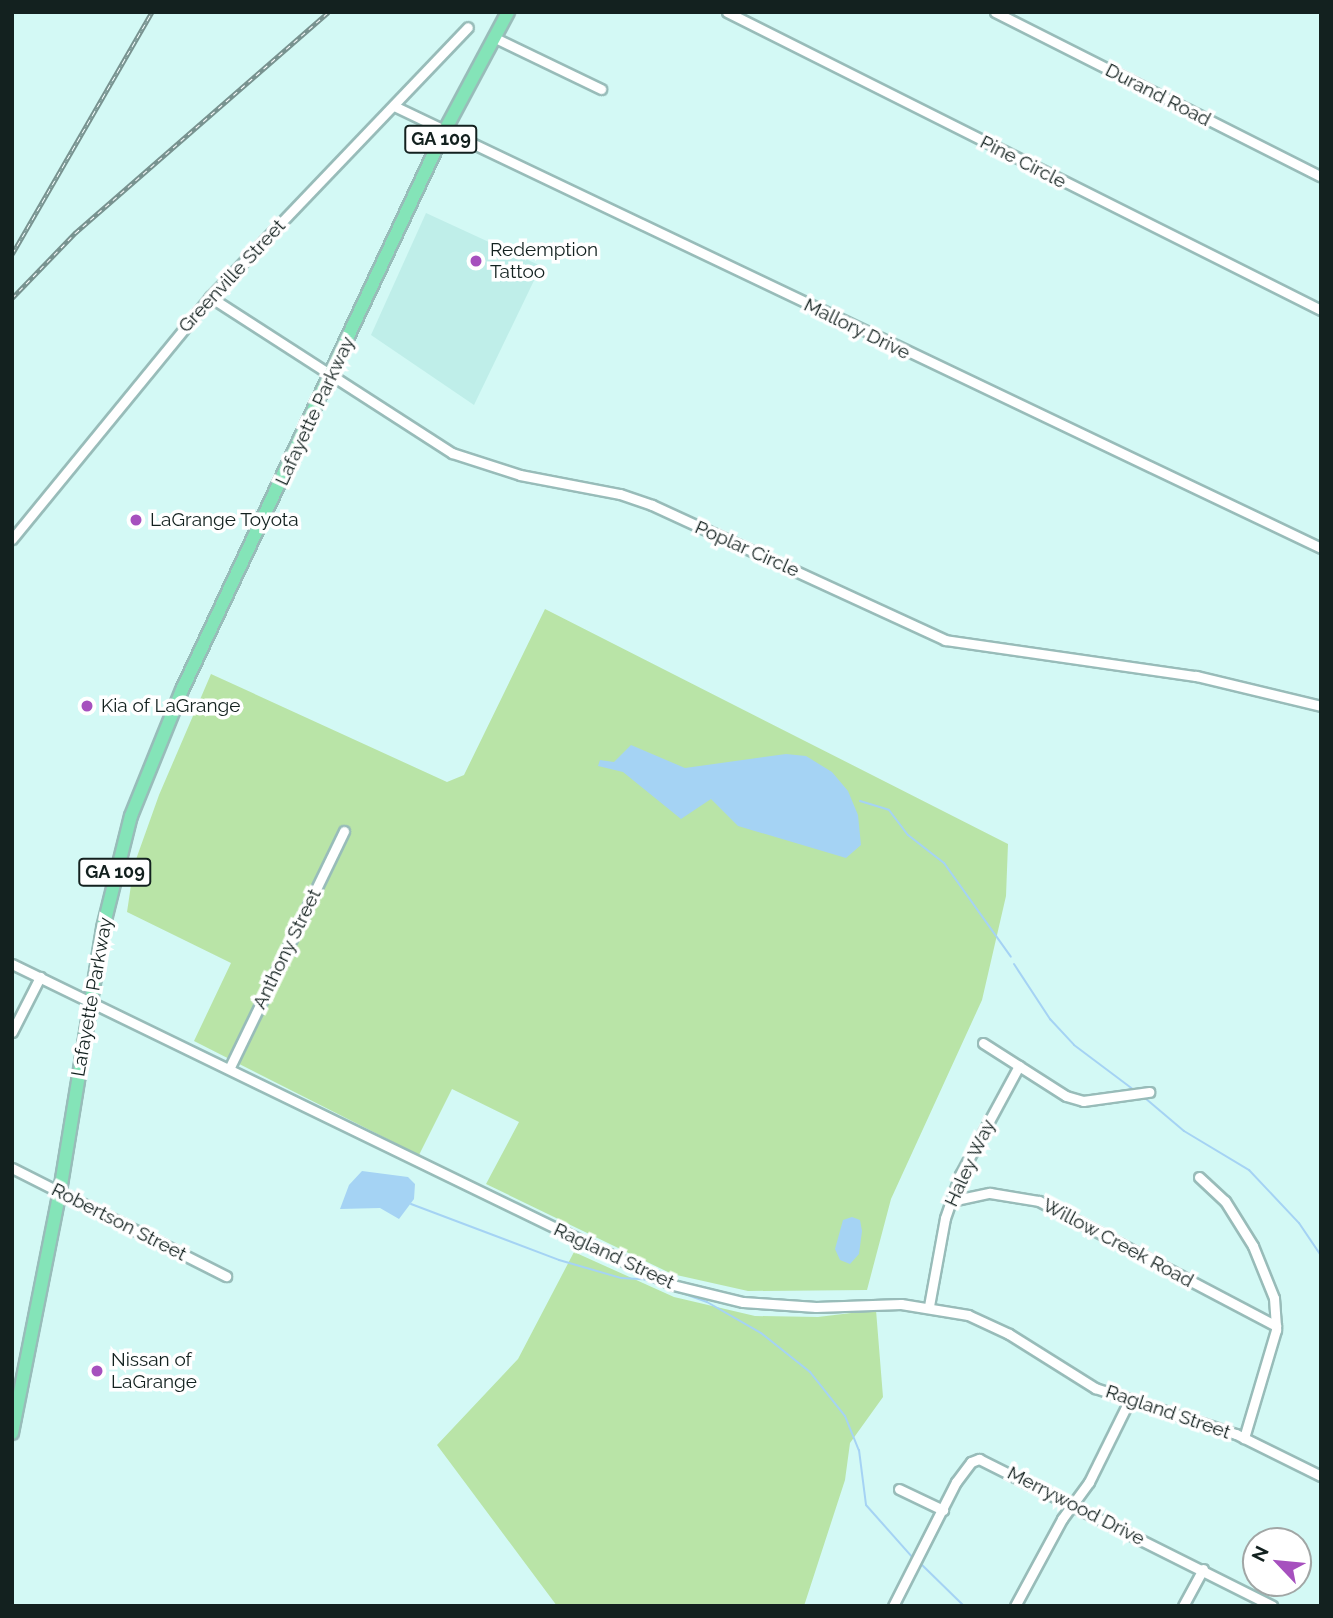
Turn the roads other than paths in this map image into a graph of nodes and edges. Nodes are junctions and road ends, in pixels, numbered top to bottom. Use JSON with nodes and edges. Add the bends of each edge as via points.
{"nodes":[{"id":1,"x":508,"y":12,"type":"edge"},
{"id":2,"x":727,"y":12,"type":"edge"},
{"id":3,"x":995,"y":12,"type":"edge"},
{"id":4,"x":468,"y":27,"type":"dead end"},
{"id":5,"x":493,"y":37,"type":"junction"},
{"id":6,"x":601,"y":89,"type":"dead end"},
{"id":7,"x":394,"y":106,"type":"junction"},
{"id":8,"x":444,"y":132,"type":"junction"},
{"id":9,"x":1321,"y":177,"type":"edge"},
{"id":10,"x":211,"y":296,"type":"junction"},
{"id":11,"x":1321,"y":310,"type":"edge"},
{"id":12,"x":332,"y":374,"type":"junction"},
{"id":13,"x":12,"y":539,"type":"edge"},
{"id":14,"x":1321,"y":548,"type":"edge"},
{"id":15,"x":1321,"y":706,"type":"edge"},
{"id":16,"x":344,"y":831,"type":"dead end"},
{"id":17,"x":12,"y":964,"type":"edge"},
{"id":18,"x":40,"y":977,"type":"junction"},
{"id":19,"x":90,"y":1002,"type":"junction"},
{"id":20,"x":12,"y":1032,"type":"edge"},
{"id":21,"x":983,"y":1043,"type":"dead end"},
{"id":22,"x":1019,"y":1066,"type":"junction"},
{"id":23,"x":230,"y":1068,"type":"junction"},
{"id":24,"x":1149,"y":1092,"type":"dead end"},
{"id":25,"x":12,"y":1168,"type":"edge"},
{"id":26,"x":1199,"y":1177,"type":"dead end"},
{"id":27,"x":60,"y":1191,"type":"junction"},
{"id":28,"x":951,"y":1201,"type":"junction"},
{"id":29,"x":226,"y":1276,"type":"dead end"},
{"id":30,"x":929,"y":1306,"type":"junction"},
{"id":31,"x":1276,"y":1326,"type":"junction"},
{"id":32,"x":1129,"y":1401,"type":"junction"},
{"id":33,"x":12,"y":1433,"type":"edge"},
{"id":34,"x":1244,"y":1438,"type":"junction"},
{"id":35,"x":1321,"y":1475,"type":"edge"},
{"id":36,"x":900,"y":1489,"type":"dead end"},
{"id":37,"x":1074,"y":1507,"type":"junction"},
{"id":38,"x":943,"y":1510,"type":"junction"},
{"id":39,"x":1203,"y":1569,"type":"junction"},
{"id":40,"x":893,"y":1606,"type":"edge"},
{"id":41,"x":1015,"y":1606,"type":"edge"},
{"id":42,"x":1183,"y":1606,"type":"edge"},
{"id":43,"x":1272,"y":1606,"type":"edge"}],
"edges":[{"from":1,"to":5,"type":"highway","name":"Lafayette Parkway","number":"GA 109"},
{"from":2,"to":11,"type":"street","name":"Pine Circle"},
{"from":3,"to":9,"type":"street","name":"Durand Road"},
{"from":4,"to":7,"type":"street","name":"Greenville Street"},
{"from":5,"to":6,"type":"street"},
{"from":5,"to":8,"type":"highway","name":"Lafayette Parkway","number":"GA 109"},
{"from":7,"to":8,"type":"street","name":"Mallory Drive"},
{"from":7,"to":10,"type":"street","name":"Greenville Street"},
{"from":8,"to":12,"type":"highway","name":"Lafayette Parkway","number":"GA 109"},
{"from":8,"to":14,"type":"street","name":"Mallory Drive"},
{"from":10,"to":12,"type":"street","name":"Poplar Circle"},
{"from":10,"to":13,"type":"street","name":"Greenville Street"},
{"from":12,"to":15,"type":"street","name":"Poplar Circle","via":[[452,453],[520,475],[620,494],[652,505],[945,640],[1196,676]]},
{"from":12,"to":19,"type":"highway","name":"Lafayette Parkway","number":"GA 109","via":[[182,690],[141,789],[110,894]]},
{"from":16,"to":23,"type":"street","name":"Anthony Street"},
{"from":17,"to":18,"type":"street","name":"Ragland Street"},
{"from":18,"to":19,"type":"street","name":"Ragland Street"},
{"from":18,"to":20,"type":"street"},
{"from":19,"to":23,"type":"street","name":"Ragland Street"},
{"from":19,"to":27,"type":"highway","name":"Lafayette Parkway","number":"GA 109"},
{"from":21,"to":22,"type":"street"},
{"from":22,"to":24,"type":"street","via":[[1066,1096],[1083,1101]]},
{"from":22,"to":28,"type":"street","name":"Haley Way"},
{"from":23,"to":30,"type":"street","name":"Ragland Street","via":[[673,1285],[743,1302]]},
{"from":25,"to":27,"type":"street","name":"Robertson Street"},
{"from":26,"to":31,"type":"street","via":[[1211,1183],[1253,1246],[1274,1298]]},
{"from":27,"to":29,"type":"street","name":"Robertson Street"},
{"from":27,"to":33,"type":"highway","name":"Lafayette Parkway","number":"GA 109"},
{"from":28,"to":30,"type":"street","name":"Haley Way"},
{"from":28,"to":31,"type":"street","name":"Willow Creek Road","via":[[990,1194],[1039,1201]]},
{"from":30,"to":32,"type":"street","name":"Ragland Street","via":[[989,1325],[1095,1388]]},
{"from":31,"to":34,"type":"street"},
{"from":32,"to":34,"type":"street","name":"Ragland Street"},
{"from":32,"to":37,"type":"street"},
{"from":34,"to":35,"type":"street","name":"Ragland Street"},
{"from":36,"to":38,"type":"street"},
{"from":37,"to":38,"type":"street","name":"Merrywood Drive","via":[[979,1459],[965,1468]]},
{"from":37,"to":39,"type":"street","name":"Merrywood Drive"},
{"from":37,"to":41,"type":"street","via":[[1062,1519]]},
{"from":38,"to":40,"type":"street"},
{"from":39,"to":42,"type":"street"},
{"from":39,"to":43,"type":"street","name":"Merrywood Drive"}]}
